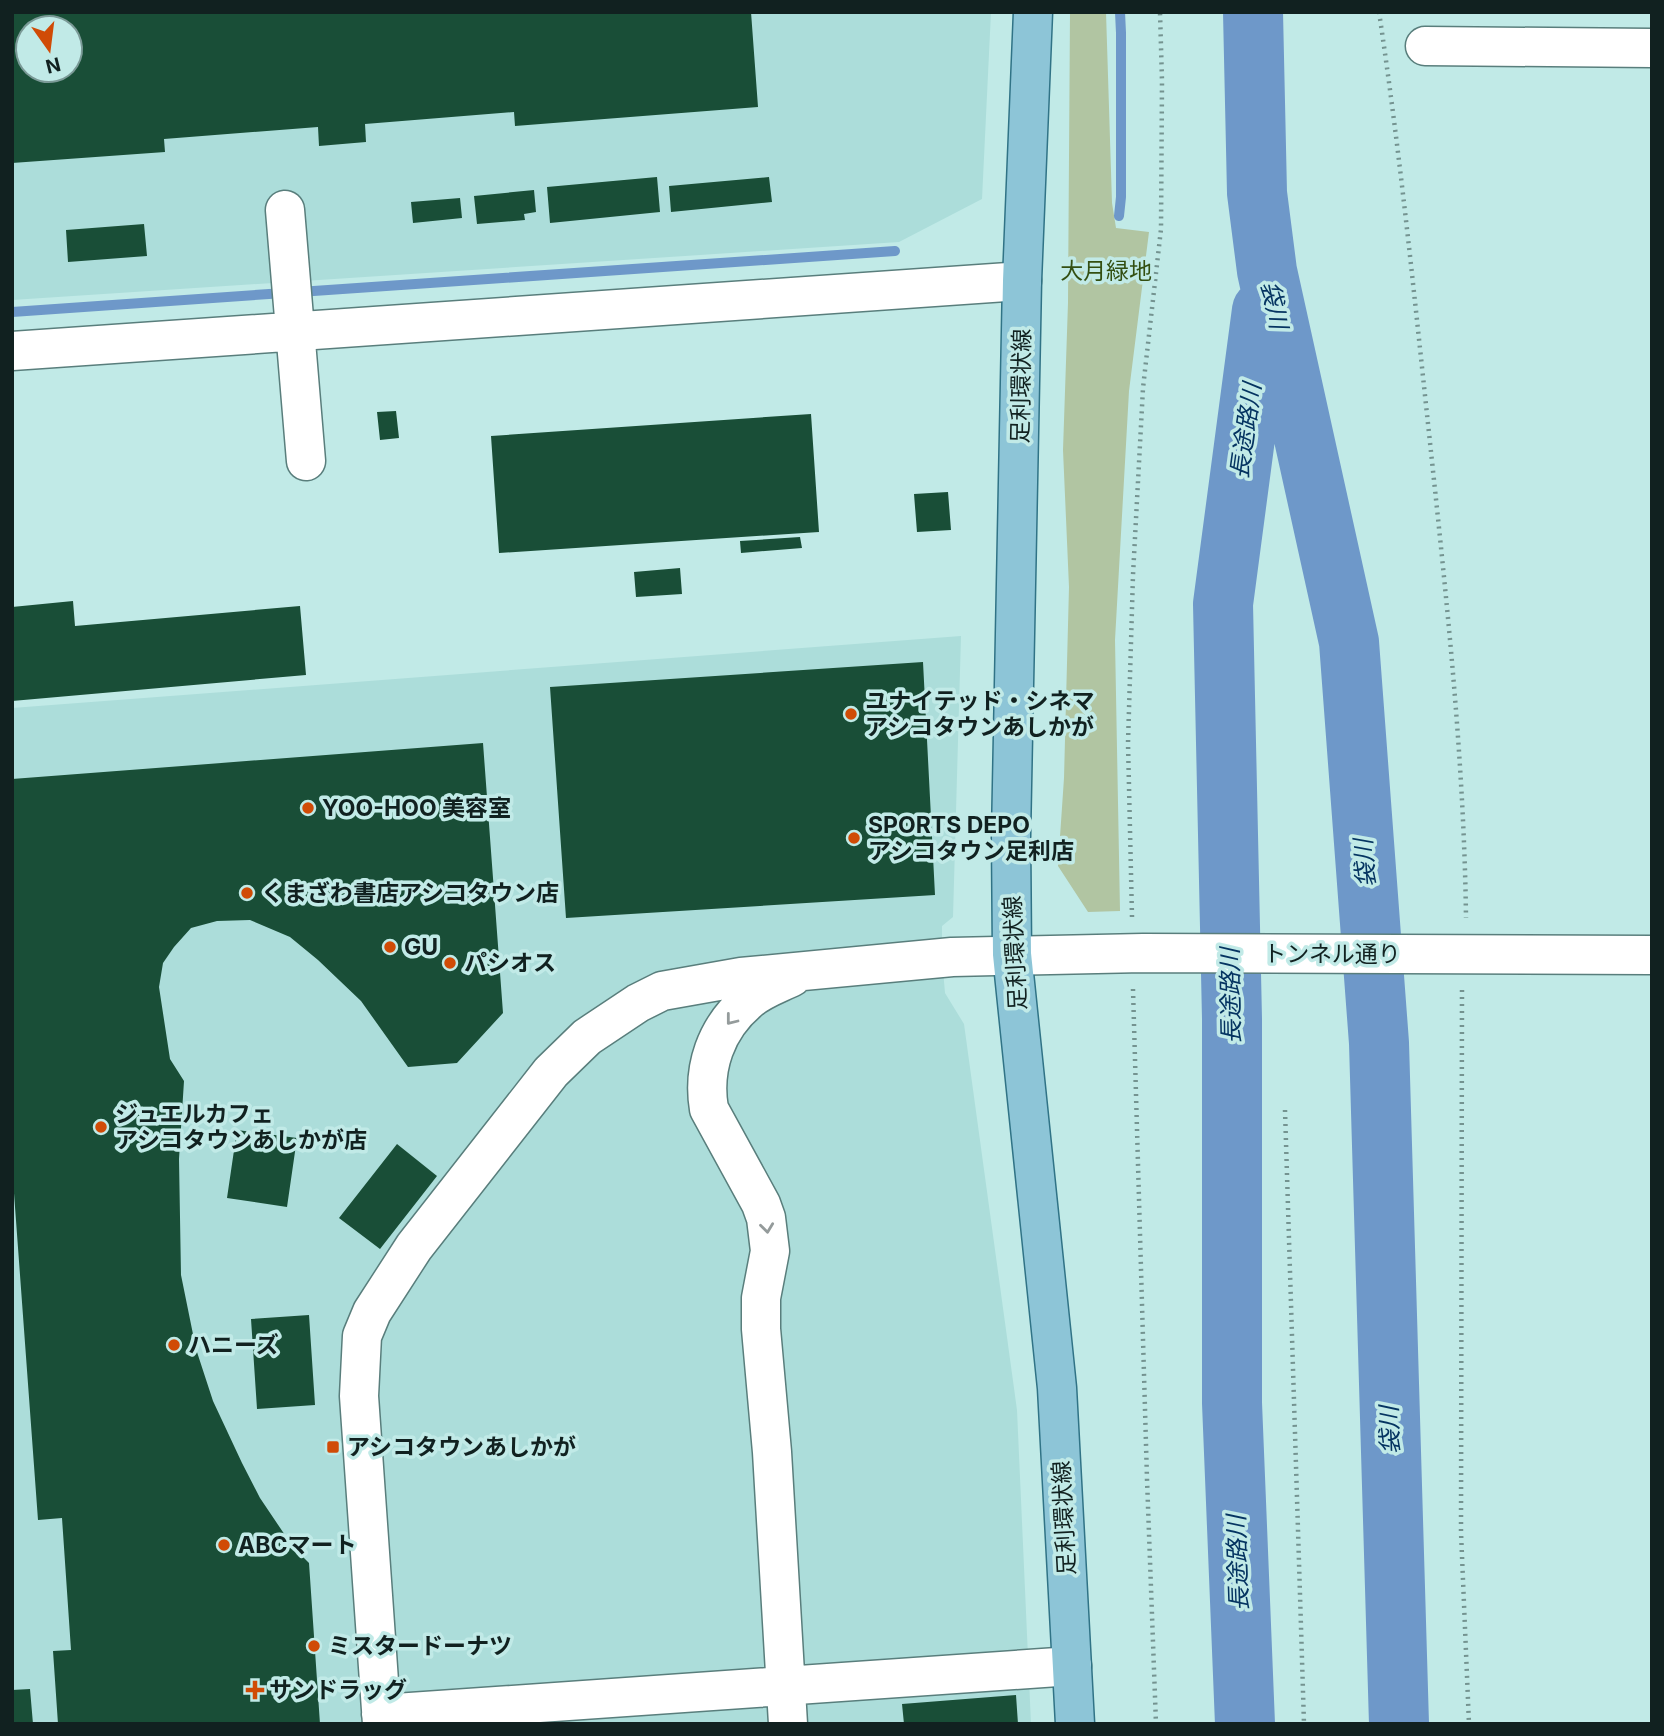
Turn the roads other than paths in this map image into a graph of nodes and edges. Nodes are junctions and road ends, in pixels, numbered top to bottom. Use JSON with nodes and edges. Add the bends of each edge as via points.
{"nodes":[{"id":1,"x":1033,"y":12,"type":"edge"},
{"id":2,"x":1424,"y":46,"type":"dead end"},
{"id":3,"x":1652,"y":48,"type":"edge"},
{"id":4,"x":285,"y":210,"type":"dead end"},
{"id":5,"x":1022,"y":281,"type":"junction"},
{"id":6,"x":296,"y":332,"type":"junction"},
{"id":7,"x":12,"y":351,"type":"edge"},
{"id":8,"x":306,"y":461,"type":"dead end"},
{"id":9,"x":1012,"y":954,"type":"junction"},
{"id":10,"x":1652,"y":955,"type":"edge"},
{"id":11,"x":806,"y":970,"type":"junction"},
{"id":12,"x":1072,"y":1666,"type":"junction"},
{"id":13,"x":786,"y":1686,"type":"junction"},
{"id":14,"x":381,"y":1719,"type":"edge"},
{"id":15,"x":788,"y":1724,"type":"edge"},
{"id":16,"x":1075,"y":1724,"type":"edge"}],
"edges":[{"from":1,"to":5,"type":"main road","name":"足利環状線"},
{"from":2,"to":3,"type":"street"},
{"from":4,"to":6,"type":"street"},
{"from":5,"to":6,"type":"street"},
{"from":5,"to":9,"type":"main road","name":"足利環状線"},
{"from":6,"to":7,"type":"street"},
{"from":6,"to":8,"type":"street"},
{"from":9,"to":10,"type":"street","name":"トンネル通り","via":[[1136,954],[1452,970]]},
{"from":9,"to":11,"type":"street","name":"トンネル通り"},
{"from":9,"to":12,"type":"main road","name":"足利環状線","via":[[1057,1388]]},
{"from":11,"to":13,"type":"street","one_way":true,"via":[[750,999],[729,1020],[712,1053],[706,1092],[709,1110],[766,1218],[769,1251],[761,1329]]},
{"from":11,"to":14,"type":"street","name":"トンネル通り","via":[[663,991],[587,1037],[551,1072],[414,1247],[372,1312],[362,1336],[359,1396]]},
{"from":12,"to":13,"type":"street"},
{"from":12,"to":16,"type":"main road","name":"足利環状線"},
{"from":13,"to":14,"type":"street"},
{"from":13,"to":15,"type":"street"}]}
